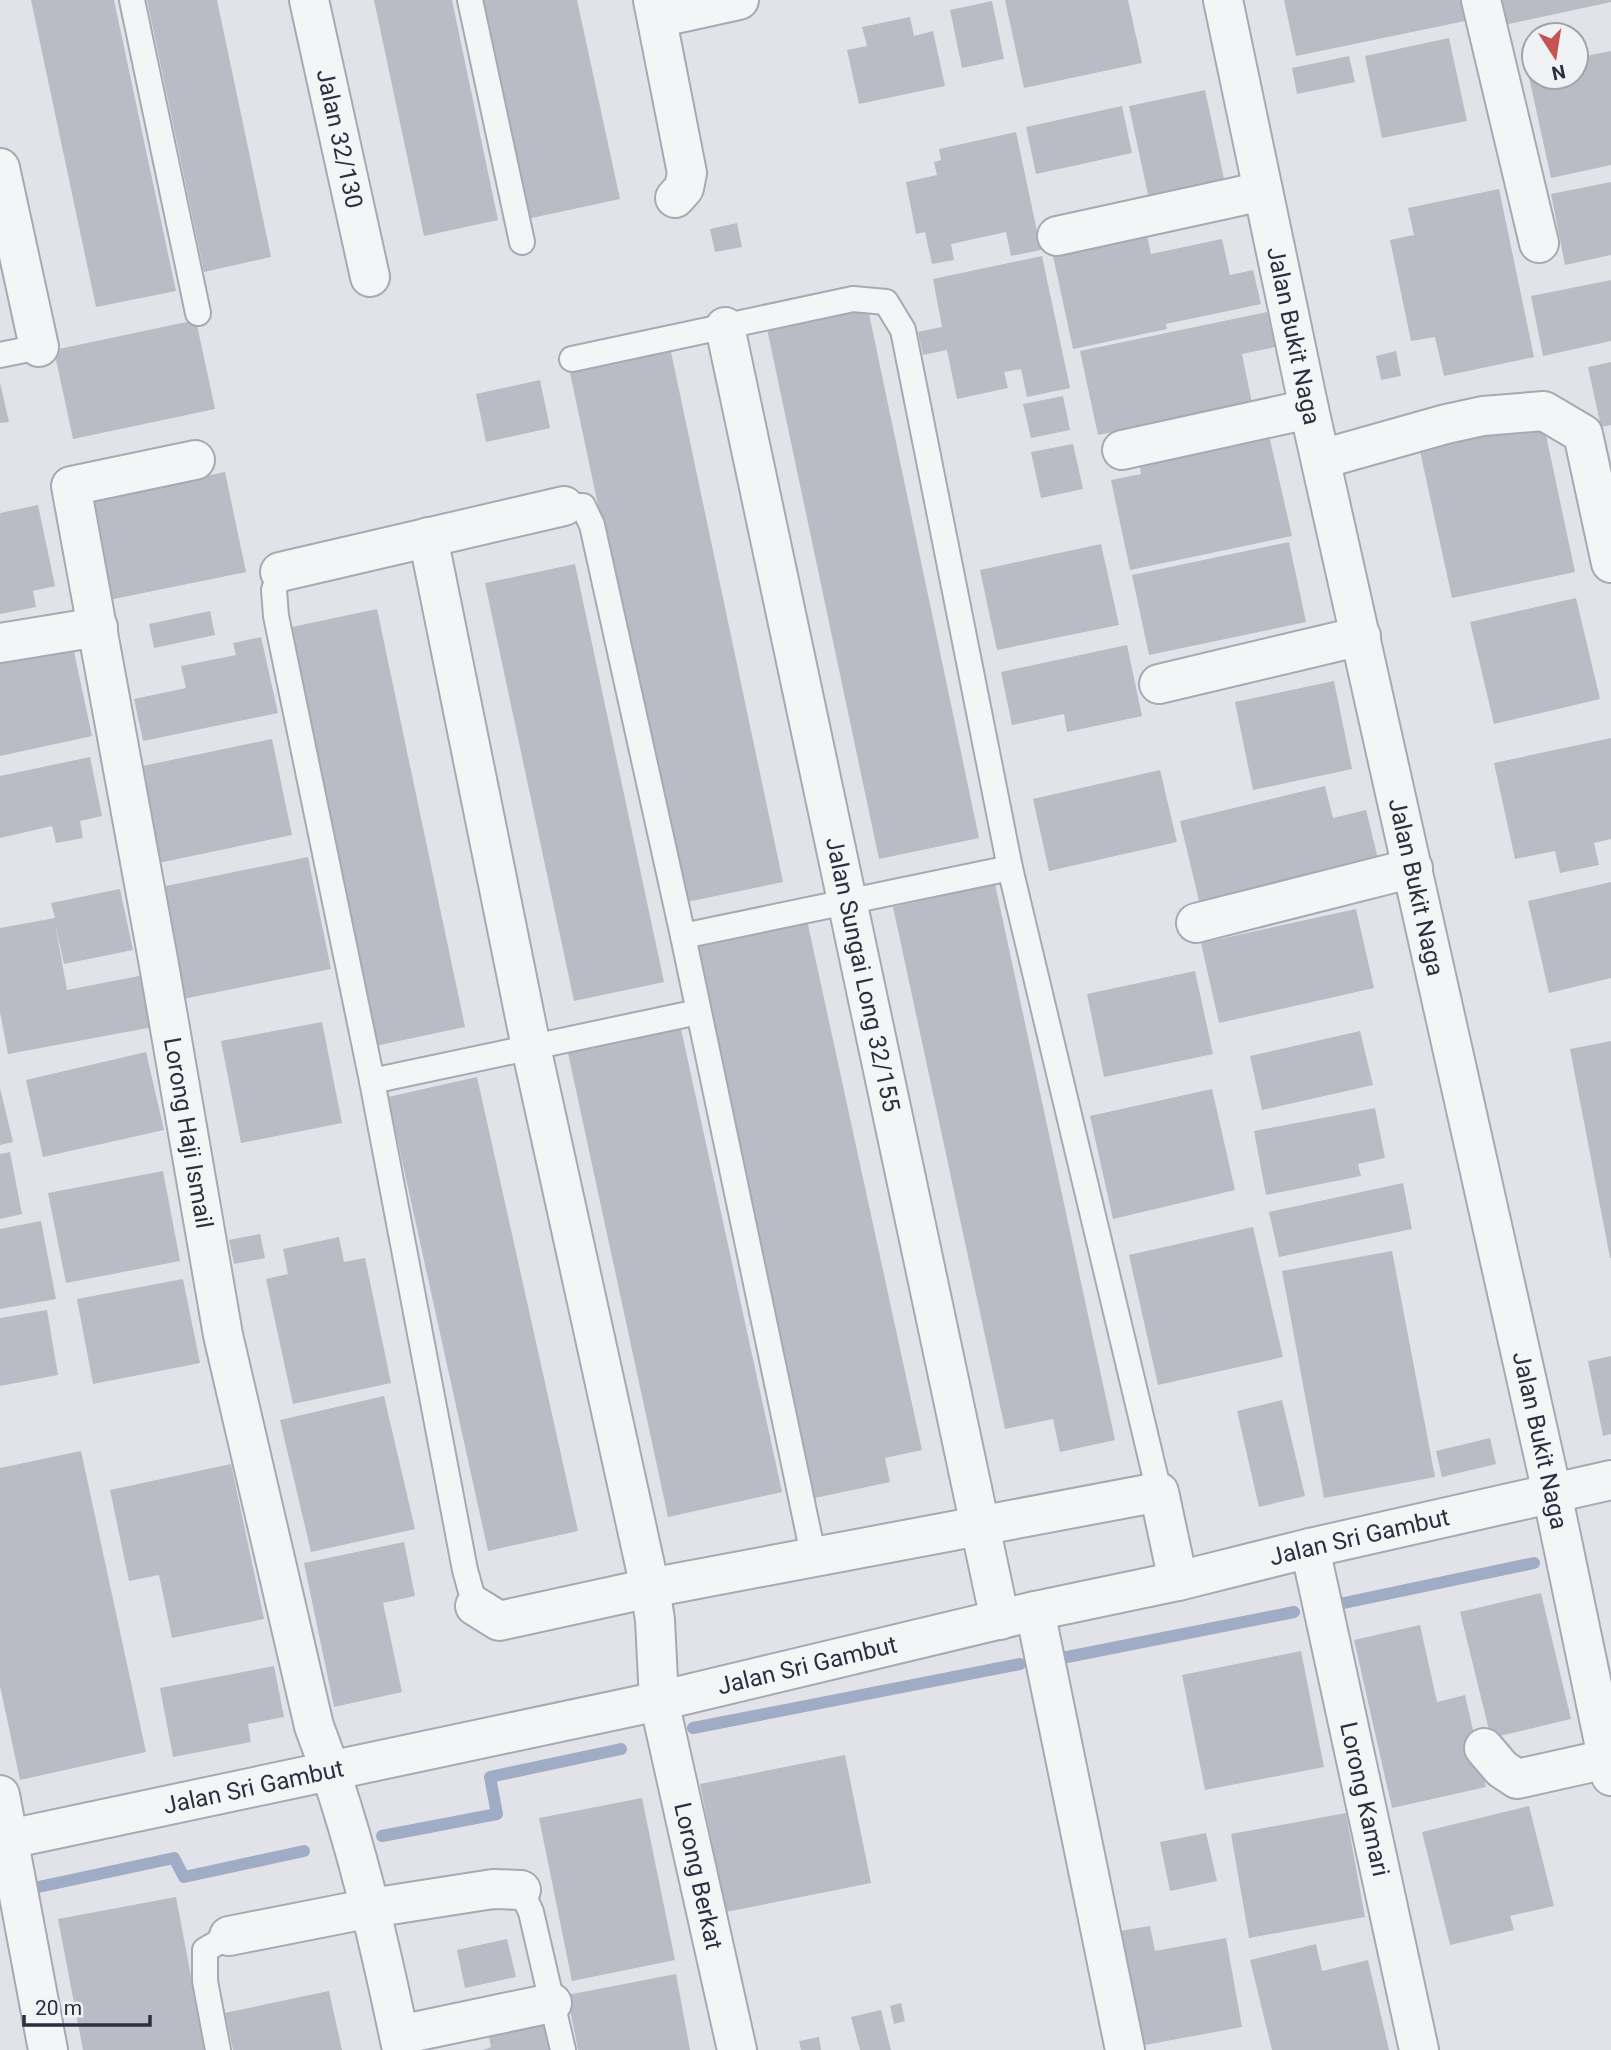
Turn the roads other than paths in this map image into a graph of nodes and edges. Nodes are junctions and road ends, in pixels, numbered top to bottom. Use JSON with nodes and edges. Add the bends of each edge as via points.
{"nodes":[{"id":1,"x":132,"y":0,"type":"edge"},
{"id":2,"x":309,"y":0,"type":"edge"},
{"id":3,"x":470,"y":0,"type":"edge"},
{"id":4,"x":739,"y":0,"type":"edge"},
{"id":5,"x":1223,"y":0,"type":"edge"},
{"id":6,"x":1481,"y":0,"type":"edge"},
{"id":7,"x":655,"y":9,"type":"edge"},
{"id":8,"x":0,"y":168,"type":"edge"},
{"id":9,"x":1263,"y":191,"type":"junction"},
{"id":10,"x":675,"y":198,"type":"dead end"},
{"id":11,"x":1057,"y":236,"type":"dead end"},
{"id":12,"x":522,"y":242,"type":"dead end"},
{"id":13,"x":1539,"y":243,"type":"dead end"},
{"id":14,"x":370,"y":277,"type":"dead end"},
{"id":15,"x":198,"y":313,"type":"dead end"},
{"id":16,"x":725,"y":327,"type":"junction"},
{"id":17,"x":39,"y":347,"type":"joint"},
{"id":18,"x":0,"y":355,"type":"edge"},
{"id":19,"x":572,"y":359,"type":"dead end"},
{"id":20,"x":1309,"y":409,"type":"junction"},
{"id":21,"x":1122,"y":450,"type":"dead end"},
{"id":22,"x":1322,"y":459,"type":"junction"},
{"id":23,"x":195,"y":460,"type":"dead end"},
{"id":24,"x":564,"y":506,"type":"joint"},
{"id":25,"x":428,"y":537,"type":"junction"},
{"id":26,"x":1611,"y":563,"type":"edge"},
{"id":27,"x":280,"y":572,"type":"joint"},
{"id":28,"x":97,"y":627,"type":"junction"},
{"id":29,"x":1361,"y":636,"type":"junction"},
{"id":30,"x":0,"y":643,"type":"edge"},
{"id":31,"x":1159,"y":684,"type":"dead end"},
{"id":32,"x":1010,"y":867,"type":"junction"},
{"id":33,"x":1413,"y":868,"type":"junction"},
{"id":34,"x":848,"y":902,"type":"junction"},
{"id":35,"x":1196,"y":923,"type":"dead end"},
{"id":36,"x":683,"y":936,"type":"junction"},
{"id":37,"x":698,"y":1012,"type":"junction"},
{"id":38,"x":531,"y":1047,"type":"junction"},
{"id":39,"x":372,"y":1081,"type":"junction"},
{"id":40,"x":1611,"y":1480,"type":"edge"},
{"id":41,"x":1159,"y":1492,"type":"junction"},
{"id":42,"x":1552,"y":1493,"type":"junction"},
{"id":43,"x":979,"y":1526,"type":"junction"},
{"id":44,"x":1310,"y":1548,"type":"junction"},
{"id":45,"x":814,"y":1559,"type":"junction"},
{"id":46,"x":1178,"y":1581,"type":"junction"},
{"id":47,"x":650,"y":1588,"type":"junction"},
{"id":48,"x":475,"y":1606,"type":"joint"},
{"id":49,"x":1017,"y":1616,"type":"junction"},
{"id":50,"x":1599,"y":1658,"type":"edge"},
{"id":51,"x":659,"y":1701,"type":"junction"},
{"id":52,"x":1484,"y":1748,"type":"dead end"},
{"id":53,"x":1609,"y":1768,"type":"edge"},
{"id":54,"x":332,"y":1772,"type":"junction"},
{"id":55,"x":0,"y":1796,"type":"edge"},
{"id":56,"x":5,"y":1840,"type":"edge"},
{"id":57,"x":521,"y":1890,"type":"joint"},
{"id":58,"x":371,"y":1908,"type":"junction"},
{"id":59,"x":229,"y":1936,"type":"joint"},
{"id":60,"x":552,"y":2003,"type":"junction"},
{"id":61,"x":401,"y":2042,"type":"edge"},
{"id":62,"x":48,"y":2050,"type":"edge"},
{"id":63,"x":218,"y":2050,"type":"edge"},
{"id":64,"x":563,"y":2050,"type":"edge"},
{"id":65,"x":737,"y":2050,"type":"edge"},
{"id":66,"x":1125,"y":2050,"type":"edge"},
{"id":67,"x":1419,"y":2050,"type":"edge"}],
"edges":[{"from":1,"to":15,"type":"lane"},
{"from":2,"to":14,"type":"street","name":"Jalan 32/130"},
{"from":3,"to":12,"type":"lane"},
{"from":4,"to":7,"type":"street"},
{"from":5,"to":9,"type":"street","name":"Jalan Bukit Naga"},
{"from":6,"to":13,"type":"street"},
{"from":7,"to":10,"type":"street","via":[[687,173],[684,188]]},
{"from":8,"to":17,"type":"street"},
{"from":9,"to":11,"type":"street"},
{"from":9,"to":20,"type":"street","name":"Jalan Bukit Naga"},
{"from":16,"to":19,"type":"lane"},
{"from":16,"to":32,"type":"lane","via":[[853,299],[886,302],[903,330]]},
{"from":16,"to":34,"type":"street","name":"Jalan Sungai Long 32/155"},
{"from":17,"to":18,"type":"lane"},
{"from":20,"to":21,"type":"street"},
{"from":20,"to":22,"type":"street","name":"Jalan Bukit Naga"},
{"from":22,"to":26,"type":"street","via":[[1483,416],[1545,411],[1583,435]]},
{"from":22,"to":29,"type":"street","name":"Jalan Bukit Naga"},
{"from":23,"to":28,"type":"street","name":"Lorong Haji Ismail","via":[[71,486]]},
{"from":24,"to":25,"type":"street"},
{"from":24,"to":36,"type":"lane","via":[[583,506],[592,525]]},
{"from":25,"to":27,"type":"street"},
{"from":25,"to":38,"type":"street","name":"Lorong Berkat"},
{"from":27,"to":39,"type":"lane","via":[[274,590],[276,616]]},
{"from":28,"to":30,"type":"street"},
{"from":28,"to":54,"type":"street","name":"Lorong Haji Ismail","via":[[223,1335],[314,1726]]},
{"from":29,"to":31,"type":"street"},
{"from":29,"to":33,"type":"street","name":"Jalan Bukit Naga"},
{"from":32,"to":34,"type":"lane"},
{"from":32,"to":41,"type":"lane"},
{"from":33,"to":35,"type":"street"},
{"from":33,"to":42,"type":"street","name":"Jalan Bukit Naga"},
{"from":34,"to":36,"type":"lane"},
{"from":34,"to":43,"type":"street","name":"Jalan Sungai Long 32/155"},
{"from":36,"to":37,"type":"lane"},
{"from":37,"to":38,"type":"lane"},
{"from":37,"to":45,"type":"lane"},
{"from":38,"to":39,"type":"lane"},
{"from":38,"to":47,"type":"street","name":"Lorong Berkat"},
{"from":39,"to":48,"type":"lane"},
{"from":40,"to":42,"type":"street","name":"Jalan Sri Gambut"},
{"from":41,"to":43,"type":"street"},
{"from":41,"to":46,"type":"street"},
{"from":42,"to":44,"type":"street","name":"Jalan Sri Gambut"},
{"from":42,"to":50,"type":"street","name":"Jalan Bukit Naga"},
{"from":43,"to":45,"type":"street"},
{"from":43,"to":49,"type":"street","name":"Jalan Sungai Long 32/155"},
{"from":44,"to":46,"type":"street","name":"Jalan Sri Gambut"},
{"from":44,"to":67,"type":"street","name":"Lorong Kamari"},
{"from":45,"to":47,"type":"street"},
{"from":46,"to":49,"type":"street","name":"Jalan Sri Gambut"},
{"from":47,"to":48,"type":"street","via":[[499,1621]]},
{"from":47,"to":51,"type":"street","name":"Lorong Berkat"},
{"from":49,"to":51,"type":"street","name":"Jalan Sri Gambut"},
{"from":49,"to":66,"type":"street","name":"Jalan Sungai Long 32/155"},
{"from":50,"to":53,"type":"street","name":"Jalan Bukit Naga"},
{"from":51,"to":54,"type":"street","name":"Jalan Sri Gambut"},
{"from":51,"to":65,"type":"street","name":"Lorong Berkat"},
{"from":52,"to":53,"type":"street","via":[[1517,1779]]},
{"from":54,"to":56,"type":"street","name":"Jalan Sri Gambut"},
{"from":54,"to":58,"type":"street","name":"Lorong Haji Ismail"},
{"from":55,"to":56,"type":"street"},
{"from":56,"to":62,"type":"street"},
{"from":57,"to":58,"type":"street","via":[[493,1889]]},
{"from":57,"to":60,"type":"lane","via":[[531,1912]]},
{"from":58,"to":59,"type":"street"},
{"from":58,"to":61,"type":"street","name":"Lorong Haji Ismail"},
{"from":59,"to":63,"type":"lane","via":[[205,1951],[205,1981]]},
{"from":60,"to":61,"type":"street"},
{"from":60,"to":64,"type":"lane"}]}
